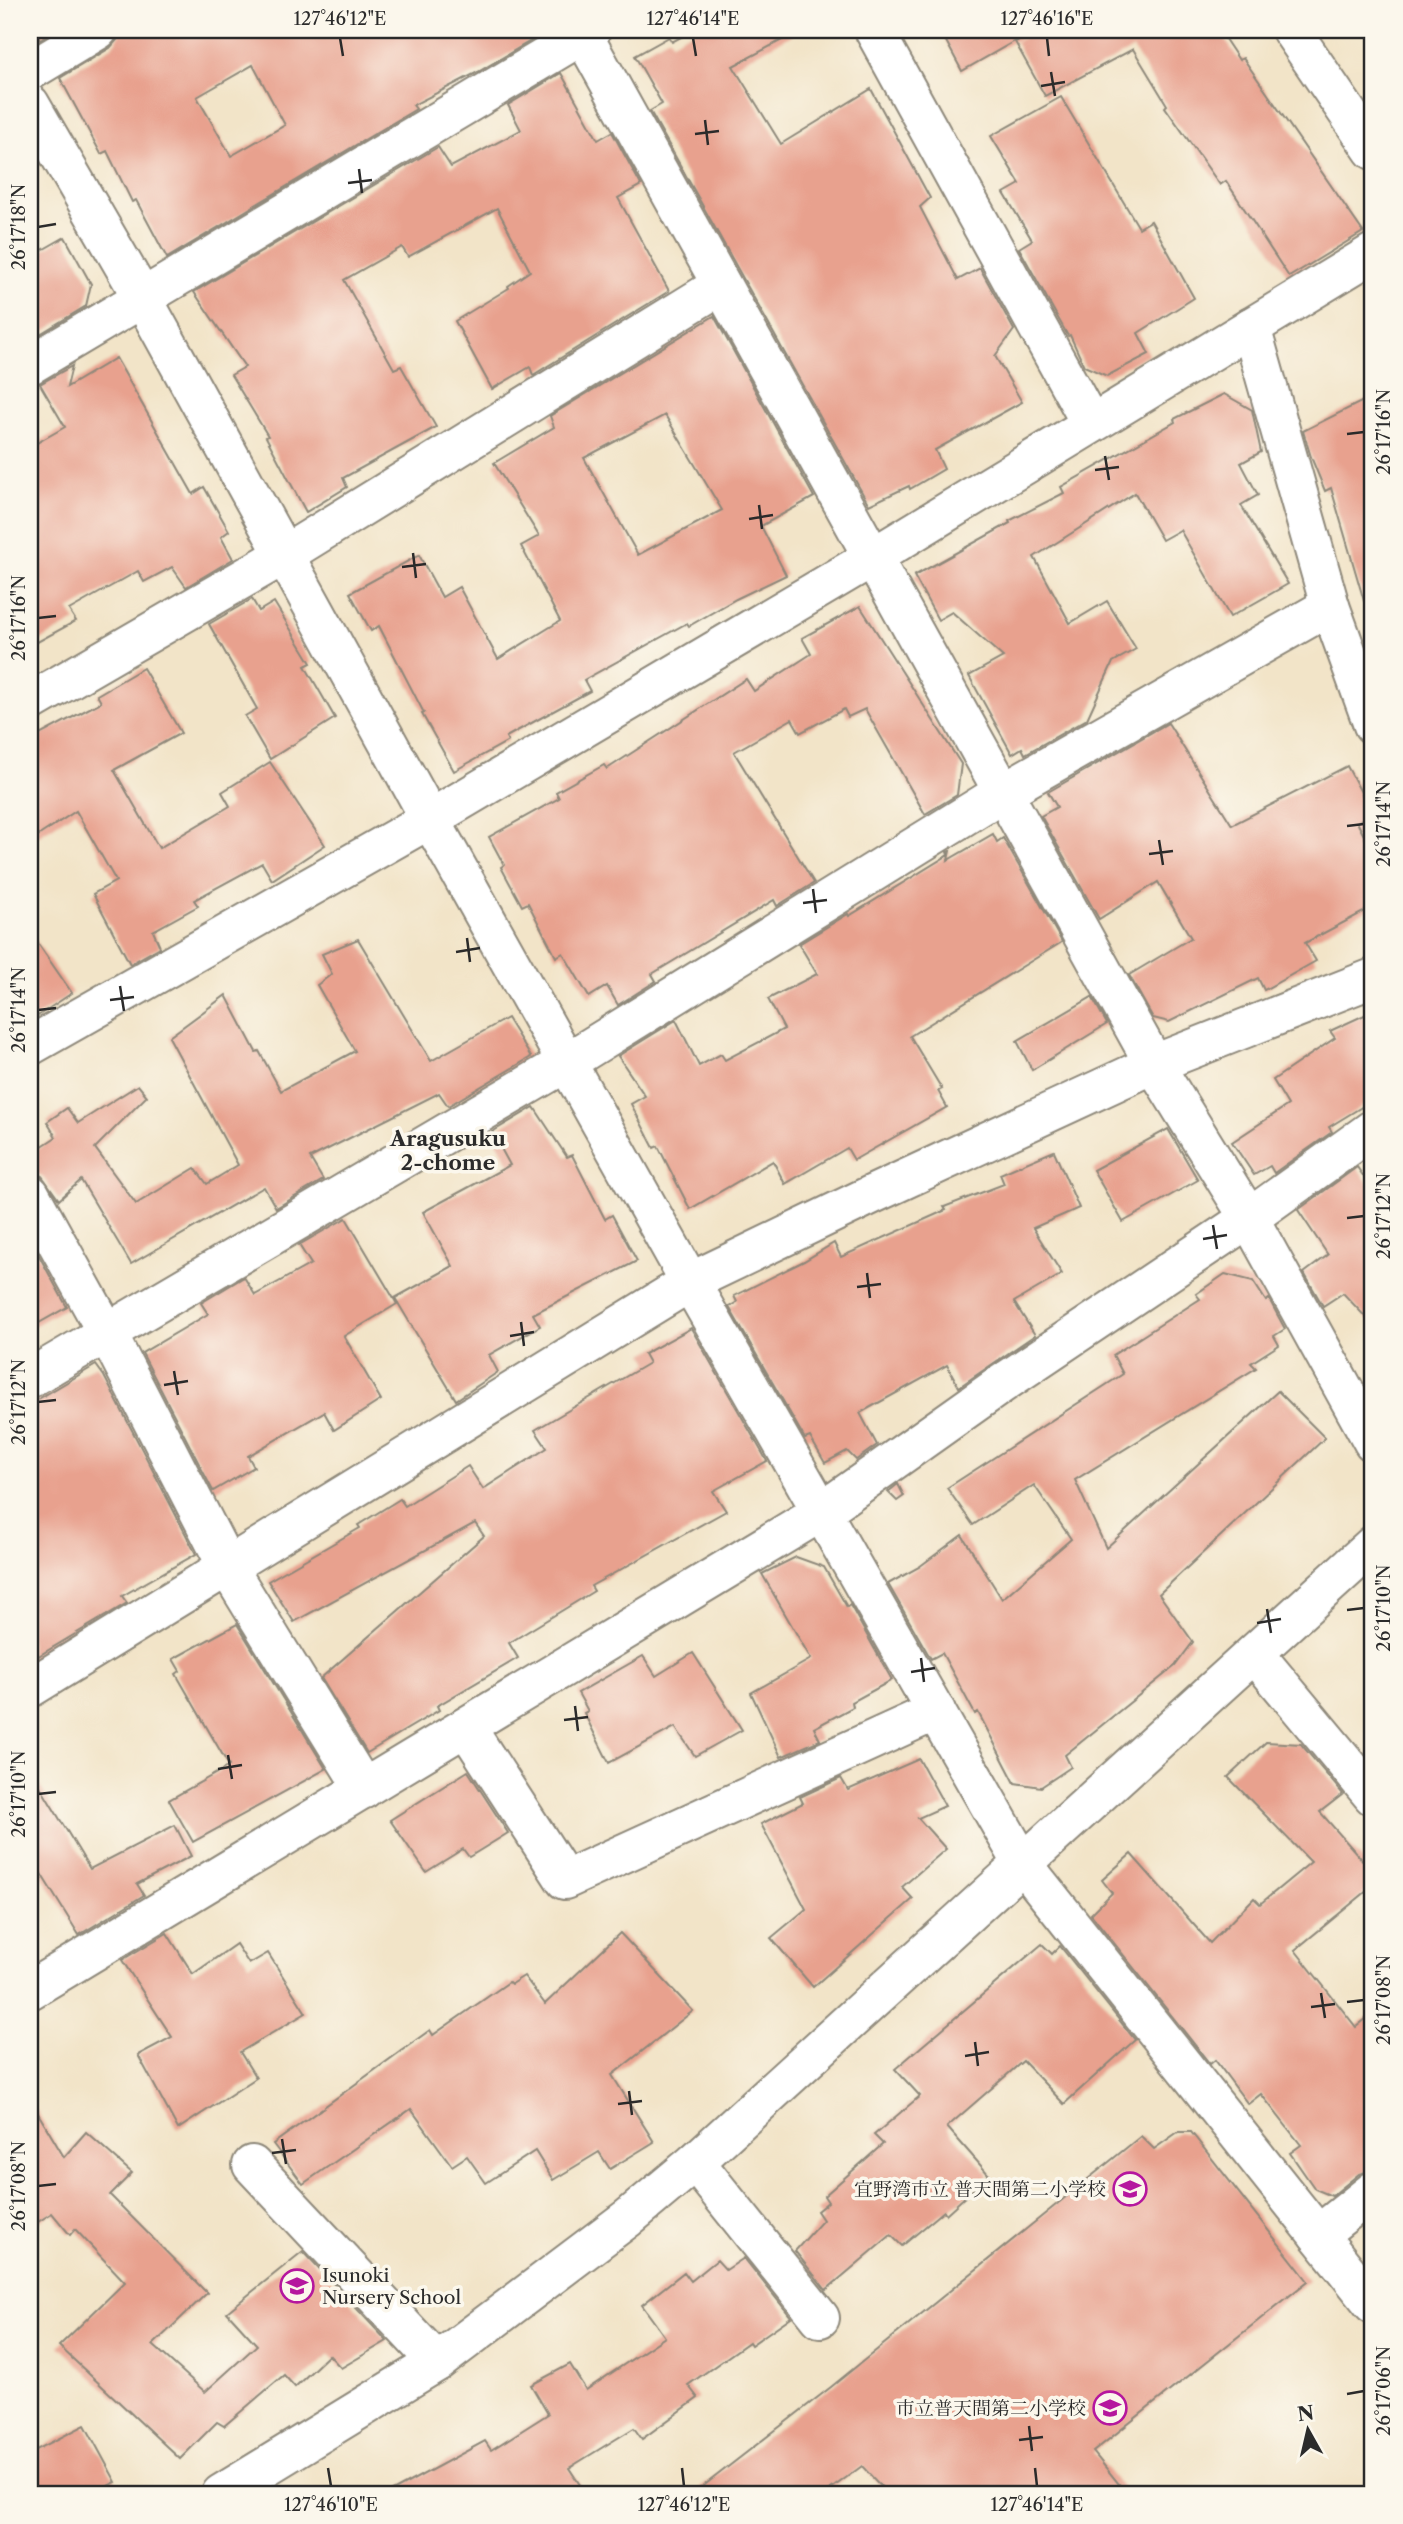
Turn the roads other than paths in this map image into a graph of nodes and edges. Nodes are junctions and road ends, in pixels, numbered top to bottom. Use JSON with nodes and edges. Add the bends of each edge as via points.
{"nodes":[{"id":1,"x":98,"y":30,"type":"edge"},
{"id":2,"x":874,"y":30,"type":"edge"},
{"id":3,"x":1291,"y":30,"type":"edge"},
{"id":4,"x":584,"y":31,"type":"edge"},
{"id":5,"x":30,"y":71,"type":"edge"},
{"id":6,"x":30,"y":104,"type":"edge"},
{"id":7,"x":1373,"y":150,"type":"edge"},
{"id":8,"x":1373,"y":253,"type":"edge"},
{"id":9,"x":721,"y":285,"type":"junction"},
{"id":10,"x":144,"y":299,"type":"junction"},
{"id":11,"x":1251,"y":327,"type":"junction"},
{"id":12,"x":30,"y":365,"type":"edge"},
{"id":13,"x":1091,"y":424,"type":"junction"},
{"id":14,"x":284,"y":555,"type":"junction"},
{"id":15,"x":873,"y":557,"type":"junction"},
{"id":16,"x":1330,"y":606,"type":"junction"},
{"id":17,"x":1366,"y":685,"type":"edge"},
{"id":18,"x":30,"y":702,"type":"edge"},
{"id":19,"x":1373,"y":725,"type":"edge"},
{"id":20,"x":1003,"y":792,"type":"junction"},
{"id":21,"x":429,"y":819,"type":"junction"},
{"id":22,"x":1373,"y":978,"type":"edge"},
{"id":23,"x":30,"y":1046,"type":"edge"},
{"id":24,"x":567,"y":1062,"type":"junction"},
{"id":25,"x":1154,"y":1064,"type":"junction"},
{"id":26,"x":1373,"y":1129,"type":"edge"},
{"id":27,"x":30,"y":1194,"type":"edge"},
{"id":28,"x":1249,"y":1219,"type":"junction"},
{"id":29,"x":691,"y":1282,"type":"junction"},
{"id":30,"x":107,"y":1333,"type":"junction"},
{"id":31,"x":30,"y":1378,"type":"edge"},
{"id":32,"x":1373,"y":1442,"type":"edge"},
{"id":33,"x":821,"y":1512,"type":"junction"},
{"id":34,"x":1373,"y":1545,"type":"edge"},
{"id":35,"x":228,"y":1568,"type":"junction"},
{"id":36,"x":1255,"y":1654,"type":"junction"},
{"id":37,"x":30,"y":1688,"type":"edge"},
{"id":38,"x":936,"y":1711,"type":"junction"},
{"id":39,"x":466,"y":1727,"type":"junction"},
{"id":40,"x":364,"y":1788,"type":"junction"},
{"id":41,"x":1373,"y":1796,"type":"edge"},
{"id":42,"x":1023,"y":1864,"type":"junction"},
{"id":43,"x":30,"y":1990,"type":"edge"},
{"id":44,"x":695,"y":2162,"type":"junction"},
{"id":45,"x":252,"y":2165,"type":"dead end"},
{"id":46,"x":1373,"y":2191,"type":"edge"},
{"id":47,"x":1318,"y":2235,"type":"junction"},
{"id":48,"x":1373,"y":2305,"type":"edge"},
{"id":49,"x":820,"y":2318,"type":"dead end"},
{"id":50,"x":437,"y":2362,"type":"junction"},
{"id":51,"x":221,"y":2494,"type":"edge"}],
"edges":[{"from":1,"to":5,"type":"street"},
{"from":2,"to":13,"type":"street"},
{"from":3,"to":7,"type":"street"},
{"from":4,"to":9,"type":"street"},
{"from":4,"to":10,"type":"street"},
{"from":6,"to":10,"type":"street"},
{"from":8,"to":11,"type":"street"},
{"from":9,"to":14,"type":"street"},
{"from":9,"to":15,"type":"street"},
{"from":10,"to":12,"type":"street"},
{"from":10,"to":14,"type":"street"},
{"from":11,"to":13,"type":"street"},
{"from":11,"to":16,"type":"street"},
{"from":13,"to":15,"type":"street"},
{"from":14,"to":18,"type":"street"},
{"from":14,"to":21,"type":"street"},
{"from":15,"to":20,"type":"street"},
{"from":15,"to":21,"type":"street"},
{"from":16,"to":17,"type":"street"},
{"from":16,"to":20,"type":"street"},
{"from":17,"to":19,"type":"street"},
{"from":20,"to":24,"type":"street"},
{"from":20,"to":25,"type":"street"},
{"from":21,"to":23,"type":"street"},
{"from":21,"to":24,"type":"street"},
{"from":22,"to":25,"type":"street"},
{"from":24,"to":29,"type":"street"},
{"from":24,"to":30,"type":"street"},
{"from":25,"to":28,"type":"street"},
{"from":25,"to":29,"type":"street"},
{"from":26,"to":28,"type":"street"},
{"from":27,"to":30,"type":"street"},
{"from":28,"to":32,"type":"street"},
{"from":28,"to":33,"type":"street","via":[[1000,1385]]},
{"from":29,"to":33,"type":"street"},
{"from":29,"to":35,"type":"street"},
{"from":30,"to":31,"type":"street"},
{"from":30,"to":35,"type":"street"},
{"from":33,"to":38,"type":"street"},
{"from":33,"to":39,"type":"street"},
{"from":34,"to":36,"type":"street"},
{"from":35,"to":37,"type":"street"},
{"from":35,"to":40,"type":"street"},
{"from":36,"to":41,"type":"street"},
{"from":36,"to":42,"type":"street"},
{"from":38,"to":39,"type":"street","via":[[565,1880]]},
{"from":38,"to":42,"type":"street"},
{"from":39,"to":40,"type":"street"},
{"from":40,"to":43,"type":"street"},
{"from":42,"to":44,"type":"street"},
{"from":42,"to":47,"type":"street"},
{"from":44,"to":49,"type":"street"},
{"from":44,"to":50,"type":"street"},
{"from":45,"to":50,"type":"street"},
{"from":46,"to":47,"type":"street"},
{"from":47,"to":48,"type":"street"},
{"from":50,"to":51,"type":"street"}]}
